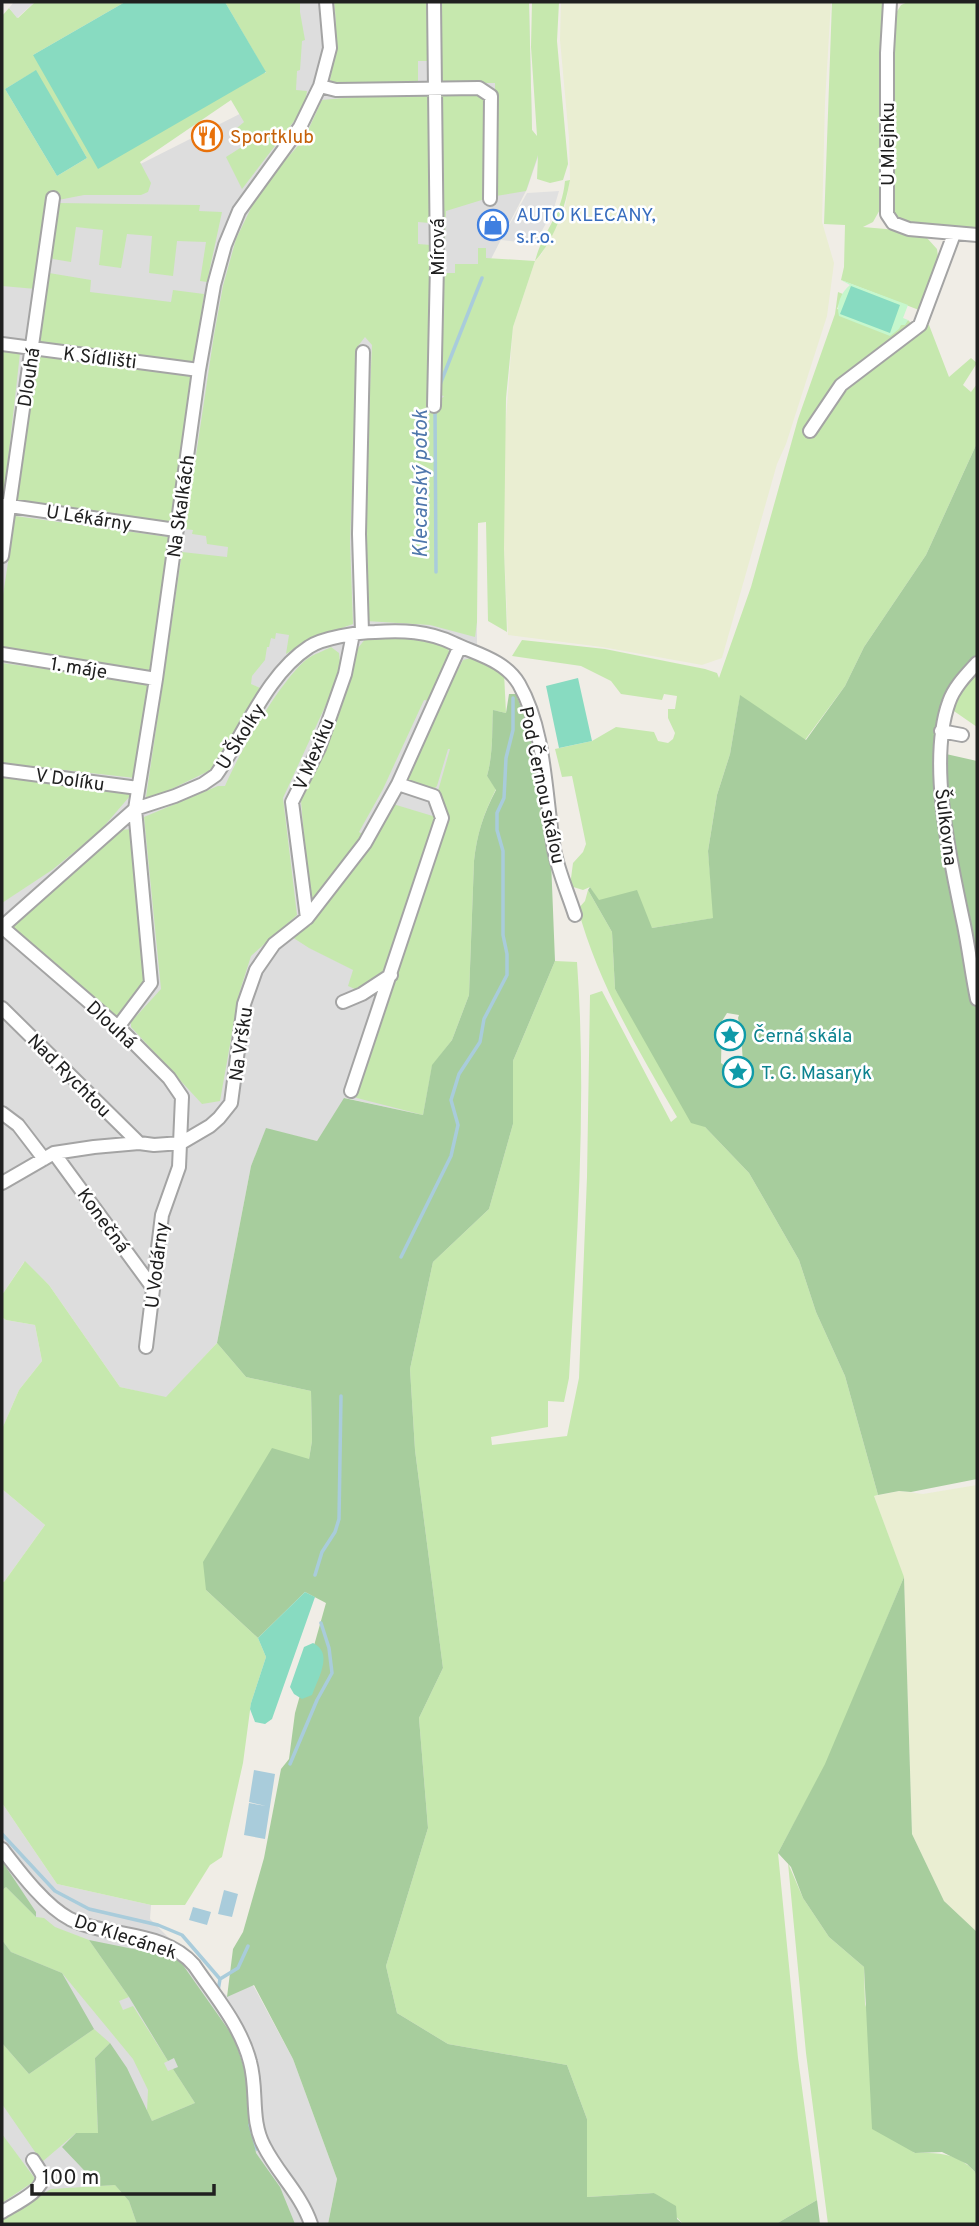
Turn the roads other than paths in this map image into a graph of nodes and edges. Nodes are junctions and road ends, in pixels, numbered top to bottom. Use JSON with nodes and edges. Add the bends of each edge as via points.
{"nodes":[{"id":1,"x":327,"y":2,"type":"edge"},
{"id":2,"x":434,"y":2,"type":"edge"},
{"id":3,"x":890,"y":2,"type":"edge"},
{"id":4,"x":320,"y":86,"type":"junction"},
{"id":5,"x":436,"y":88,"type":"junction"},
{"id":6,"x":53,"y":198,"type":"dead end"},
{"id":7,"x":490,"y":199,"type":"dead end"},
{"id":8,"x":954,"y":234,"type":"junction"},
{"id":9,"x":977,"y":235,"type":"edge"},
{"id":10,"x":2,"y":344,"type":"edge"},
{"id":11,"x":32,"y":349,"type":"junction"},
{"id":12,"x":363,"y":352,"type":"dead end"},
{"id":13,"x":199,"y":370,"type":"junction"},
{"id":14,"x":434,"y":406,"type":"dead end"},
{"id":15,"x":810,"y":431,"type":"dead end"},
{"id":16,"x":5,"y":505,"type":"edge"},
{"id":17,"x":176,"y":530,"type":"junction"},
{"id":18,"x":2,"y":556,"type":"edge"},
{"id":19,"x":358,"y":633,"type":"junction"},
{"id":20,"x":460,"y":646,"type":"junction"},
{"id":21,"x":2,"y":654,"type":"edge"},
{"id":22,"x":977,"y":663,"type":"edge"},
{"id":23,"x":156,"y":679,"type":"junction"},
{"id":24,"x":942,"y":731,"type":"junction"},
{"id":25,"x":962,"y":735,"type":"dead end"},
{"id":26,"x":2,"y":770,"type":"edge"},
{"id":27,"x":398,"y":784,"type":"junction"},
{"id":28,"x":138,"y":788,"type":"junction"},
{"id":29,"x":135,"y":809,"type":"junction"},
{"id":30,"x":575,"y":915,"type":"dead end"},
{"id":31,"x":307,"y":918,"type":"junction"},
{"id":32,"x":2,"y":927,"type":"edge"},
{"id":33,"x":391,"y":975,"type":"junction"},
{"id":34,"x":977,"y":999,"type":"edge"},
{"id":35,"x":343,"y":1002,"type":"dead end"},
{"id":36,"x":2,"y":1008,"type":"edge"},
{"id":37,"x":118,"y":1027,"type":"junction"},
{"id":38,"x":351,"y":1091,"type":"dead end"},
{"id":39,"x":2,"y":1113,"type":"edge"},
{"id":40,"x":139,"y":1143,"type":"junction"},
{"id":41,"x":181,"y":1143,"type":"junction"},
{"id":42,"x":49,"y":1156,"type":"junction"},
{"id":43,"x":2,"y":1183,"type":"edge"},
{"id":44,"x":153,"y":1288,"type":"junction"},
{"id":45,"x":146,"y":1347,"type":"dead end"},
{"id":46,"x":2,"y":1849,"type":"edge"},
{"id":47,"x":33,"y":2160,"type":"dead end"},
{"id":48,"x":2,"y":2212,"type":"edge"},
{"id":49,"x":311,"y":2224,"type":"edge"}],
"edges":[{"from":1,"to":4,"type":"street","name":"Na Skalkách","via":[[330,48]]},
{"from":2,"to":5,"type":"street","name":"Mírová"},
{"from":3,"to":8,"type":"street","name":"U Mlejnku","via":[[887,214],[893,223],[909,229]]},
{"from":4,"to":5,"type":"street","via":[[336,90]]},
{"from":4,"to":13,"type":"street","name":"Na Skalkách","via":[[300,127],[253,189],[232,226],[214,285]]},
{"from":5,"to":7,"type":"street","via":[[479,88],[491,96]]},
{"from":5,"to":14,"type":"street","name":"Mírová"},
{"from":6,"to":11,"type":"street","name":"Dlouhá"},
{"from":8,"to":9,"type":"street","name":"U Mlejnku"},
{"from":8,"to":15,"type":"street","via":[[920,326],[841,385]]},
{"from":10,"to":11,"type":"street","name":"K Sídlišti"},
{"from":11,"to":13,"type":"street","name":"K Sídlišti"},
{"from":11,"to":16,"type":"street","name":"Dlouhá"},
{"from":12,"to":19,"type":"street","name":"V Mexiku"},
{"from":13,"to":17,"type":"street","name":"Na Skalkách"},
{"from":16,"to":17,"type":"street","name":"U Lékárny"},
{"from":16,"to":18,"type":"street","name":"Dlouhá"},
{"from":17,"to":23,"type":"street","name":"Na Skalkách"},
{"from":19,"to":20,"type":"street","name":"U Školky","via":[[429,634]]},
{"from":19,"to":29,"type":"street","name":"U Školky","via":[[311,645],[285,667],[216,775]]},
{"from":19,"to":31,"type":"street","name":"V Mexiku","via":[[319,748],[292,802]]},
{"from":20,"to":27,"type":"street","name":"Na Vršku"},
{"from":20,"to":30,"type":"street","name":"Pod Černou skálou","via":[[504,666],[523,693],[537,735],[555,854]]},
{"from":21,"to":23,"type":"street","name":"1. máje"},
{"from":22,"to":24,"type":"street","name":"Šulkovna","via":[[949,700]]},
{"from":23,"to":28,"type":"street","name":"Na Skalkách"},
{"from":24,"to":25,"type":"street"},
{"from":24,"to":34,"type":"street","name":"Šulkovna","via":[[941,783],[950,864]]},
{"from":26,"to":28,"type":"street","name":"V Dolíku"},
{"from":27,"to":31,"type":"street","name":"Na Vršku","via":[[365,843]]},
{"from":27,"to":33,"type":"street","via":[[434,796],[442,818]]},
{"from":28,"to":29,"type":"street","name":"Na Skalkách"},
{"from":29,"to":32,"type":"street","name":"U Školky"},
{"from":29,"to":37,"type":"street","name":"Na Skalkách","via":[[151,983]]},
{"from":31,"to":41,"type":"street","name":"Na Vršku","via":[[274,944],[256,970],[244,1004],[231,1103],[210,1126]]},
{"from":32,"to":37,"type":"street","name":"Dlouhá"},
{"from":33,"to":35,"type":"street"},
{"from":33,"to":38,"type":"street"},
{"from":36,"to":40,"type":"street","name":"Nad Rychtou"},
{"from":37,"to":41,"type":"street","name":"Dlouhá","via":[[169,1077],[182,1097]]},
{"from":39,"to":42,"type":"street","name":"Konečná"},
{"from":40,"to":41,"type":"street","name":"Na Vršku"},
{"from":40,"to":42,"type":"street","name":"Na Vršku"},
{"from":41,"to":44,"type":"street","name":"U Vodárny","via":[[179,1167],[162,1215]]},
{"from":42,"to":43,"type":"street","name":"Na Vršku"},
{"from":42,"to":44,"type":"street","name":"Konečná"},
{"from":44,"to":45,"type":"street","name":"U Vodárny"},
{"from":46,"to":49,"type":"street","name":"Do Klecánek","via":[[41,1895],[68,1918],[175,1948],[194,1965],[244,2043],[258,2131]]},
{"from":47,"to":48,"type":"street","via":[[42,2181],[36,2191]]}]}
